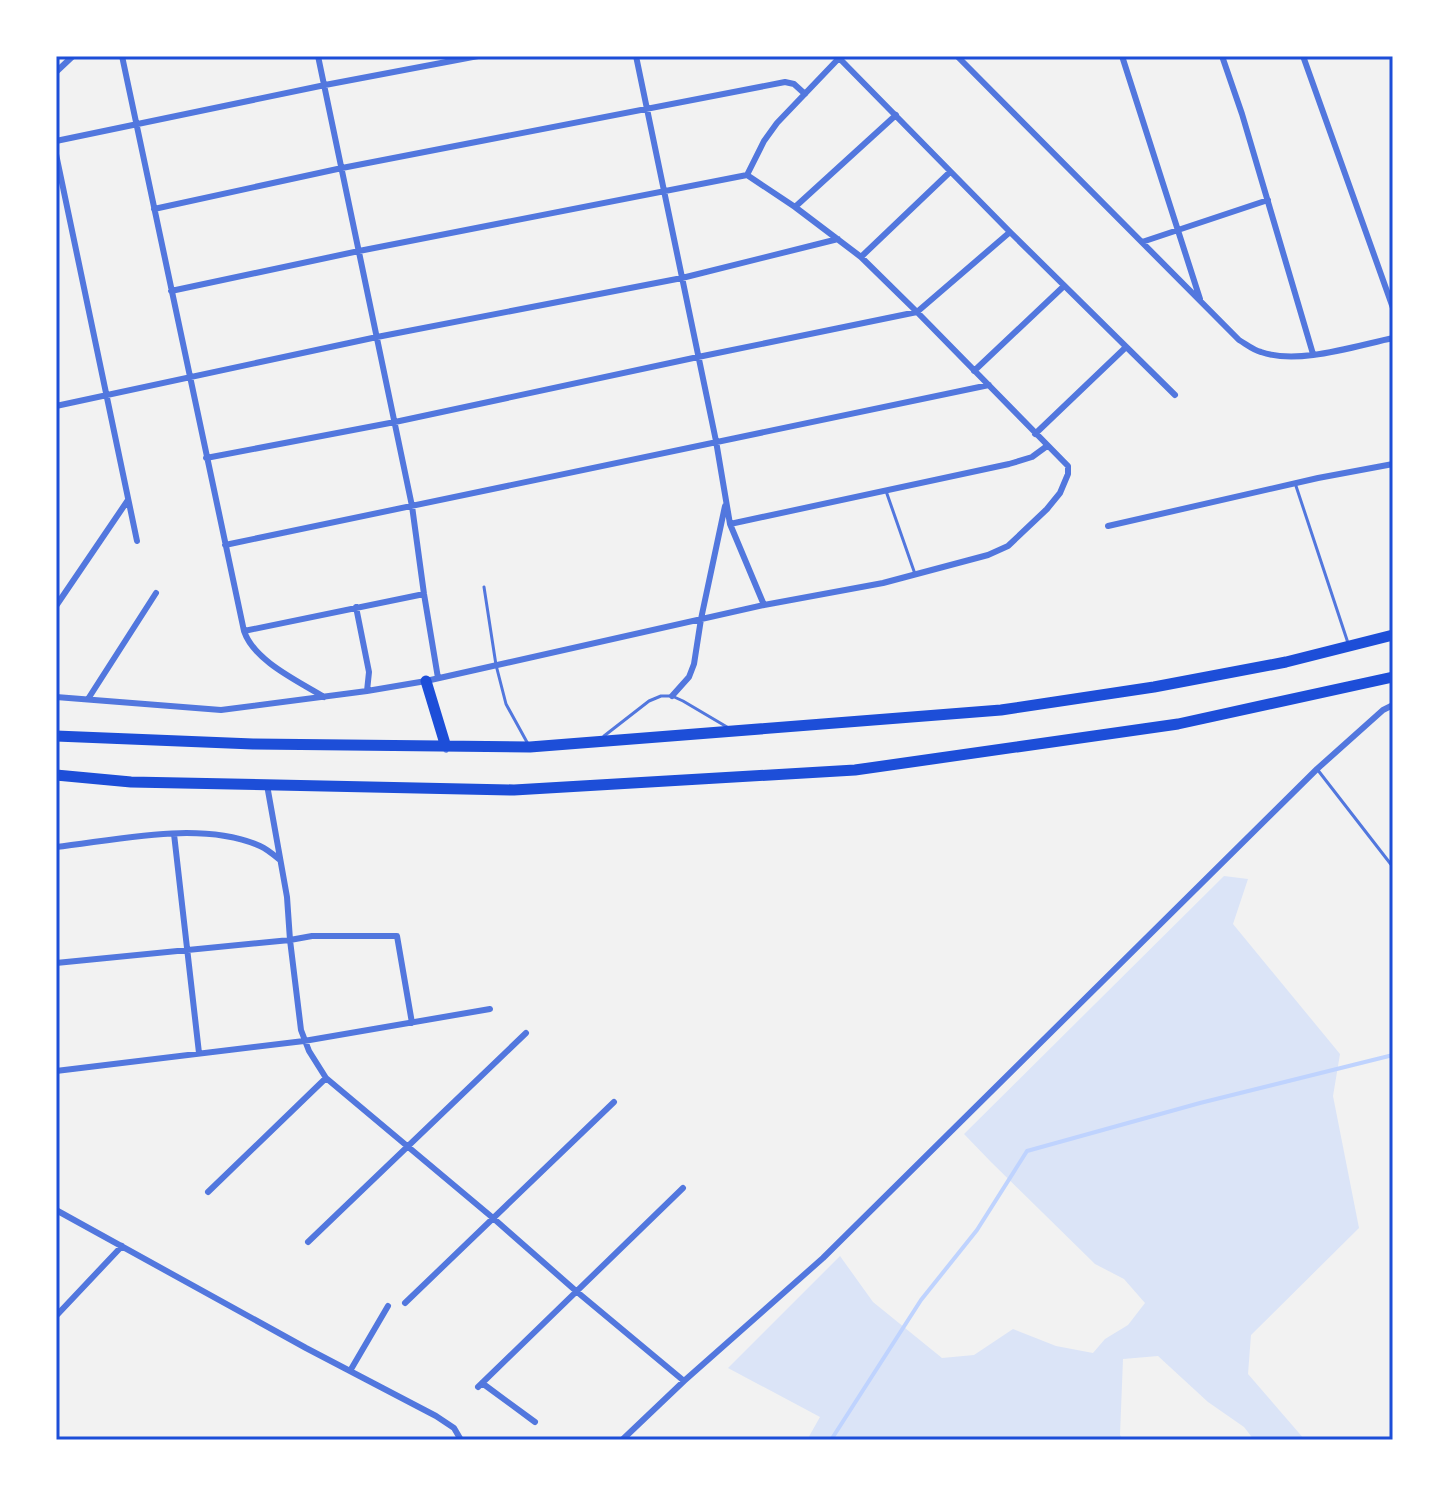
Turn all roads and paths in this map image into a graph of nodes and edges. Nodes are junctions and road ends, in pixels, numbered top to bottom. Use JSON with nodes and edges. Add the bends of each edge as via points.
{"nodes":[{"id":1,"x":73,"y":56,"type":"edge"},
{"id":2,"x":122,"y":56,"type":"edge"},
{"id":3,"x":318,"y":56,"type":"edge"},
{"id":4,"x":478,"y":56,"type":"edge"},
{"id":5,"x":636,"y":56,"type":"edge"},
{"id":6,"x":957,"y":56,"type":"edge"},
{"id":7,"x":1122,"y":56,"type":"edge"},
{"id":8,"x":1222,"y":56,"type":"edge"},
{"id":9,"x":1303,"y":56,"type":"edge"},
{"id":10,"x":840,"y":57,"type":"edge"},
{"id":11,"x":56,"y":72,"type":"edge"},
{"id":12,"x":325,"y":85,"type":"junction"},
{"id":13,"x":805,"y":94,"type":"junction"},
{"id":14,"x":647,"y":109,"type":"junction"},
{"id":15,"x":896,"y":115,"type":"junction"},
{"id":16,"x":136,"y":124,"type":"junction"},
{"id":17,"x":56,"y":141,"type":"edge"},
{"id":18,"x":56,"y":154,"type":"edge"},
{"id":19,"x":342,"y":168,"type":"junction"},
{"id":20,"x":950,"y":172,"type":"junction"},
{"id":21,"x":747,"y":175,"type":"junction"},
{"id":22,"x":664,"y":192,"type":"junction"},
{"id":23,"x":1268,"y":200,"type":"junction"},
{"id":24,"x":795,"y":207,"type":"junction"},
{"id":25,"x":154,"y":209,"type":"junction"},
{"id":26,"x":1178,"y":230,"type":"junction"},
{"id":27,"x":1010,"y":232,"type":"junction"},
{"id":28,"x":838,"y":239,"type":"junction"},
{"id":29,"x":1142,"y":242,"type":"junction"},
{"id":30,"x":359,"y":251,"type":"junction"},
{"id":31,"x":861,"y":257,"type":"junction"},
{"id":32,"x":682,"y":278,"type":"junction"},
{"id":33,"x":1064,"y":286,"type":"junction"},
{"id":34,"x":171,"y":291,"type":"junction"},
{"id":35,"x":1202,"y":302,"type":"junction"},
{"id":36,"x":1393,"y":308,"type":"edge"},
{"id":37,"x":917,"y":312,"type":"junction"},
{"id":38,"x":377,"y":337,"type":"junction"},
{"id":39,"x":1393,"y":338,"type":"edge"},
{"id":40,"x":1125,"y":348,"type":"junction"},
{"id":41,"x":1313,"y":354,"type":"junction"},
{"id":42,"x":698,"y":357,"type":"junction"},
{"id":43,"x":974,"y":371,"type":"junction"},
{"id":44,"x":189,"y":378,"type":"junction"},
{"id":45,"x":989,"y":385,"type":"junction"},
{"id":46,"x":105,"y":394,"type":"junction"},
{"id":47,"x":1175,"y":395,"type":"dead end"},
{"id":48,"x":56,"y":406,"type":"edge"},
{"id":49,"x":395,"y":422,"type":"junction"},
{"id":50,"x":1035,"y":434,"type":"junction"},
{"id":51,"x":716,"y":441,"type":"junction"},
{"id":52,"x":1047,"y":446,"type":"junction"},
{"id":53,"x":206,"y":458,"type":"junction"},
{"id":54,"x":1393,"y":464,"type":"edge"},
{"id":55,"x":1295,"y":483,"type":"junction"},
{"id":56,"x":886,"y":491,"type":"junction"},
{"id":57,"x":128,"y":499,"type":"junction"},
{"id":58,"x":726,"y":503,"type":"junction"},
{"id":59,"x":412,"y":506,"type":"junction"},
{"id":60,"x":730,"y":524,"type":"junction"},
{"id":61,"x":1108,"y":526,"type":"dead end"},
{"id":62,"x":137,"y":541,"type":"dead end"},
{"id":63,"x":225,"y":545,"type":"junction"},
{"id":64,"x":915,"y":574,"type":"junction"},
{"id":65,"x":484,"y":587,"type":"dead end"},
{"id":66,"x":156,"y":593,"type":"dead end"},
{"id":67,"x":424,"y":594,"type":"junction"},
{"id":68,"x":764,"y":605,"type":"junction"},
{"id":69,"x":56,"y":606,"type":"edge"},
{"id":70,"x":356,"y":607,"type":"junction"},
{"id":71,"x":701,"y":619,"type":"junction"},
{"id":72,"x":244,"y":631,"type":"junction"},
{"id":73,"x":1393,"y":635,"type":"edge"},
{"id":74,"x":1349,"y":646,"type":"junction"},
{"id":75,"x":496,"y":665,"type":"junction"},
{"id":76,"x":1393,"y":677,"type":"edge"},
{"id":77,"x":432,"y":680,"type":"junction"},
{"id":78,"x":367,"y":691,"type":"junction"},
{"id":79,"x":672,"y":696,"type":"junction"},
{"id":80,"x":56,"y":697,"type":"edge"},
{"id":81,"x":324,"y":697,"type":"junction"},
{"id":82,"x":88,"y":699,"type":"junction"},
{"id":83,"x":1393,"y":705,"type":"edge"},
{"id":84,"x":735,"y":731,"type":"junction"},
{"id":85,"x":56,"y":736,"type":"edge"},
{"id":86,"x":598,"y":742,"type":"junction"},
{"id":87,"x":446,"y":747,"type":"junction"},
{"id":88,"x":530,"y":747,"type":"junction"},
{"id":89,"x":1317,"y":769,"type":"junction"},
{"id":90,"x":56,"y":775,"type":"edge"},
{"id":91,"x":267,"y":785,"type":"junction"},
{"id":92,"x":174,"y":834,"type":"junction"},
{"id":93,"x":56,"y":847,"type":"edge"},
{"id":94,"x":280,"y":860,"type":"junction"},
{"id":95,"x":1393,"y":867,"type":"edge"},
{"id":96,"x":290,"y":940,"type":"junction"},
{"id":97,"x":188,"y":950,"type":"junction"},
{"id":98,"x":56,"y":963,"type":"edge"},
{"id":99,"x":490,"y":1009,"type":"dead end"},
{"id":100,"x":412,"y":1023,"type":"junction"},
{"id":101,"x":526,"y":1033,"type":"dead end"},
{"id":102,"x":304,"y":1041,"type":"junction"},
{"id":103,"x":199,"y":1053,"type":"junction"},
{"id":104,"x":56,"y":1071,"type":"edge"},
{"id":105,"x":326,"y":1078,"type":"junction"},
{"id":106,"x":614,"y":1102,"type":"dead end"},
{"id":107,"x":407,"y":1146,"type":"junction"},
{"id":108,"x":683,"y":1188,"type":"dead end"},
{"id":109,"x":208,"y":1192,"type":"dead end"},
{"id":110,"x":56,"y":1210,"type":"edge"},
{"id":111,"x":493,"y":1218,"type":"junction"},
{"id":112,"x":308,"y":1242,"type":"dead end"},
{"id":113,"x":122,"y":1246,"type":"junction"},
{"id":114,"x":576,"y":1291,"type":"junction"},
{"id":115,"x":405,"y":1303,"type":"dead end"},
{"id":116,"x":388,"y":1306,"type":"dead end"},
{"id":117,"x":56,"y":1316,"type":"edge"},
{"id":118,"x":350,"y":1371,"type":"junction"},
{"id":119,"x":684,"y":1381,"type":"junction"},
{"id":120,"x":535,"y":1422,"type":"dead end"},
{"id":121,"x":461,"y":1440,"type":"edge"},
{"id":122,"x":622,"y":1440,"type":"edge"}],
"edges":[{"from":1,"to":11,"type":"street"},
{"from":2,"to":16,"type":"street"},
{"from":3,"to":12,"type":"street"},
{"from":4,"to":12,"type":"street"},
{"from":5,"to":14,"type":"street"},
{"from":6,"to":29,"type":"street"},
{"from":7,"to":26,"type":"street"},
{"from":8,"to":23,"type":"street"},
{"from":9,"to":36,"type":"street"},
{"from":10,"to":13,"type":"street"},
{"from":10,"to":15,"type":"street"},
{"from":12,"to":16,"type":"street"},
{"from":12,"to":19,"type":"street"},
{"from":13,"to":14,"type":"street","via":[[785,82]]},
{"from":13,"to":21,"type":"street","via":[[764,141]]},
{"from":14,"to":19,"type":"street"},
{"from":14,"to":22,"type":"street"},
{"from":15,"to":20,"type":"street"},
{"from":15,"to":24,"type":"street"},
{"from":16,"to":17,"type":"street"},
{"from":16,"to":25,"type":"street"},
{"from":18,"to":46,"type":"street"},
{"from":19,"to":25,"type":"street"},
{"from":19,"to":30,"type":"street"},
{"from":20,"to":27,"type":"street"},
{"from":20,"to":31,"type":"street"},
{"from":21,"to":22,"type":"street"},
{"from":21,"to":24,"type":"street"},
{"from":22,"to":30,"type":"street"},
{"from":22,"to":32,"type":"street"},
{"from":23,"to":26,"type":"street"},
{"from":23,"to":41,"type":"street"},
{"from":24,"to":28,"type":"street"},
{"from":25,"to":34,"type":"street"},
{"from":26,"to":29,"type":"street"},
{"from":26,"to":35,"type":"street"},
{"from":27,"to":33,"type":"street"},
{"from":27,"to":37,"type":"street"},
{"from":28,"to":31,"type":"street"},
{"from":28,"to":32,"type":"street"},
{"from":29,"to":35,"type":"street"},
{"from":30,"to":34,"type":"street"},
{"from":30,"to":38,"type":"street"},
{"from":31,"to":37,"type":"street"},
{"from":32,"to":38,"type":"street"},
{"from":32,"to":42,"type":"street"},
{"from":33,"to":40,"type":"street"},
{"from":33,"to":43,"type":"street"},
{"from":34,"to":44,"type":"street"},
{"from":35,"to":41,"type":"street","via":[[1239,340],[1260,352],[1282,357]]},
{"from":37,"to":42,"type":"street"},
{"from":37,"to":43,"type":"street"},
{"from":38,"to":44,"type":"street"},
{"from":38,"to":49,"type":"street"},
{"from":39,"to":41,"type":"street"},
{"from":40,"to":47,"type":"street"},
{"from":40,"to":50,"type":"street"},
{"from":42,"to":49,"type":"street"},
{"from":42,"to":51,"type":"street"},
{"from":43,"to":45,"type":"street"},
{"from":44,"to":46,"type":"street"},
{"from":44,"to":53,"type":"street"},
{"from":45,"to":50,"type":"street"},
{"from":45,"to":51,"type":"street"},
{"from":46,"to":48,"type":"street"},
{"from":46,"to":57,"type":"street"},
{"from":49,"to":53,"type":"street"},
{"from":49,"to":59,"type":"street"},
{"from":50,"to":52,"type":"street"},
{"from":51,"to":58,"type":"street"},
{"from":51,"to":59,"type":"street"},
{"from":52,"to":56,"type":"street","via":[[1009,464]]},
{"from":52,"to":64,"type":"street","via":[[1068,466],[1068,474],[1060,493],[1018,538],[988,555]]},
{"from":53,"to":63,"type":"street"},
{"from":54,"to":55,"type":"street"},
{"from":55,"to":61,"type":"street"},
{"from":55,"to":74,"type":"lane"},
{"from":56,"to":60,"type":"street"},
{"from":56,"to":64,"type":"lane"},
{"from":57,"to":62,"type":"street"},
{"from":57,"to":69,"type":"street"},
{"from":58,"to":60,"type":"street"},
{"from":58,"to":71,"type":"street"},
{"from":59,"to":63,"type":"street"},
{"from":59,"to":67,"type":"street"},
{"from":60,"to":68,"type":"street"},
{"from":63,"to":72,"type":"street"},
{"from":64,"to":68,"type":"street"},
{"from":65,"to":75,"type":"lane"},
{"from":66,"to":82,"type":"street"},
{"from":67,"to":70,"type":"street"},
{"from":67,"to":77,"type":"street"},
{"from":68,"to":71,"type":"street"},
{"from":70,"to":72,"type":"street"},
{"from":70,"to":78,"type":"street","via":[[369,672]]},
{"from":71,"to":75,"type":"street"},
{"from":71,"to":79,"type":"street","via":[[689,677]]},
{"from":72,"to":81,"type":"street","via":[[253,649]]},
{"from":73,"to":74,"type":"highway"},
{"from":74,"to":84,"type":"highway","via":[[1154,687],[1001,710]]},
{"from":75,"to":77,"type":"street"},
{"from":75,"to":88,"type":"lane","via":[[506,704]]},
{"from":76,"to":91,"type":"highway","via":[[1178,724],[855,770],[514,790]]},
{"from":77,"to":78,"type":"street"},
{"from":77,"to":87,"type":"highway"},
{"from":78,"to":81,"type":"street"},
{"from":79,"to":84,"type":"lane"},
{"from":79,"to":86,"type":"lane","via":[[649,701]]},
{"from":80,"to":82,"type":"street"},
{"from":81,"to":82,"type":"street","via":[[221,710]]},
{"from":83,"to":89,"type":"street"},
{"from":84,"to":86,"type":"highway"},
{"from":85,"to":87,"type":"highway"},
{"from":86,"to":88,"type":"highway"},
{"from":87,"to":88,"type":"highway"},
{"from":89,"to":95,"type":"lane"},
{"from":89,"to":119,"type":"street","via":[[823,1258]]},
{"from":90,"to":91,"type":"highway"},
{"from":91,"to":94,"type":"street"},
{"from":92,"to":93,"type":"street"},
{"from":92,"to":94,"type":"street","via":[[236,839],[261,846]]},
{"from":92,"to":97,"type":"street"},
{"from":94,"to":96,"type":"street"},
{"from":96,"to":97,"type":"street"},
{"from":96,"to":100,"type":"street","via":[[397,936]]},
{"from":96,"to":102,"type":"street"},
{"from":97,"to":98,"type":"street"},
{"from":97,"to":103,"type":"street"},
{"from":99,"to":100,"type":"street"},
{"from":100,"to":102,"type":"street"},
{"from":101,"to":107,"type":"street"},
{"from":102,"to":103,"type":"street"},
{"from":102,"to":105,"type":"street"},
{"from":103,"to":104,"type":"street"},
{"from":105,"to":107,"type":"street"},
{"from":105,"to":109,"type":"street"},
{"from":106,"to":111,"type":"street"},
{"from":107,"to":111,"type":"street"},
{"from":107,"to":112,"type":"street"},
{"from":108,"to":114,"type":"street"},
{"from":110,"to":113,"type":"street"},
{"from":111,"to":114,"type":"street"},
{"from":111,"to":115,"type":"street"},
{"from":113,"to":117,"type":"street"},
{"from":113,"to":118,"type":"street"},
{"from":114,"to":119,"type":"street"},
{"from":114,"to":120,"type":"street","via":[[480,1385]]},
{"from":116,"to":118,"type":"street"},
{"from":118,"to":121,"type":"street","via":[[436,1416]]},
{"from":119,"to":122,"type":"street"}]}
